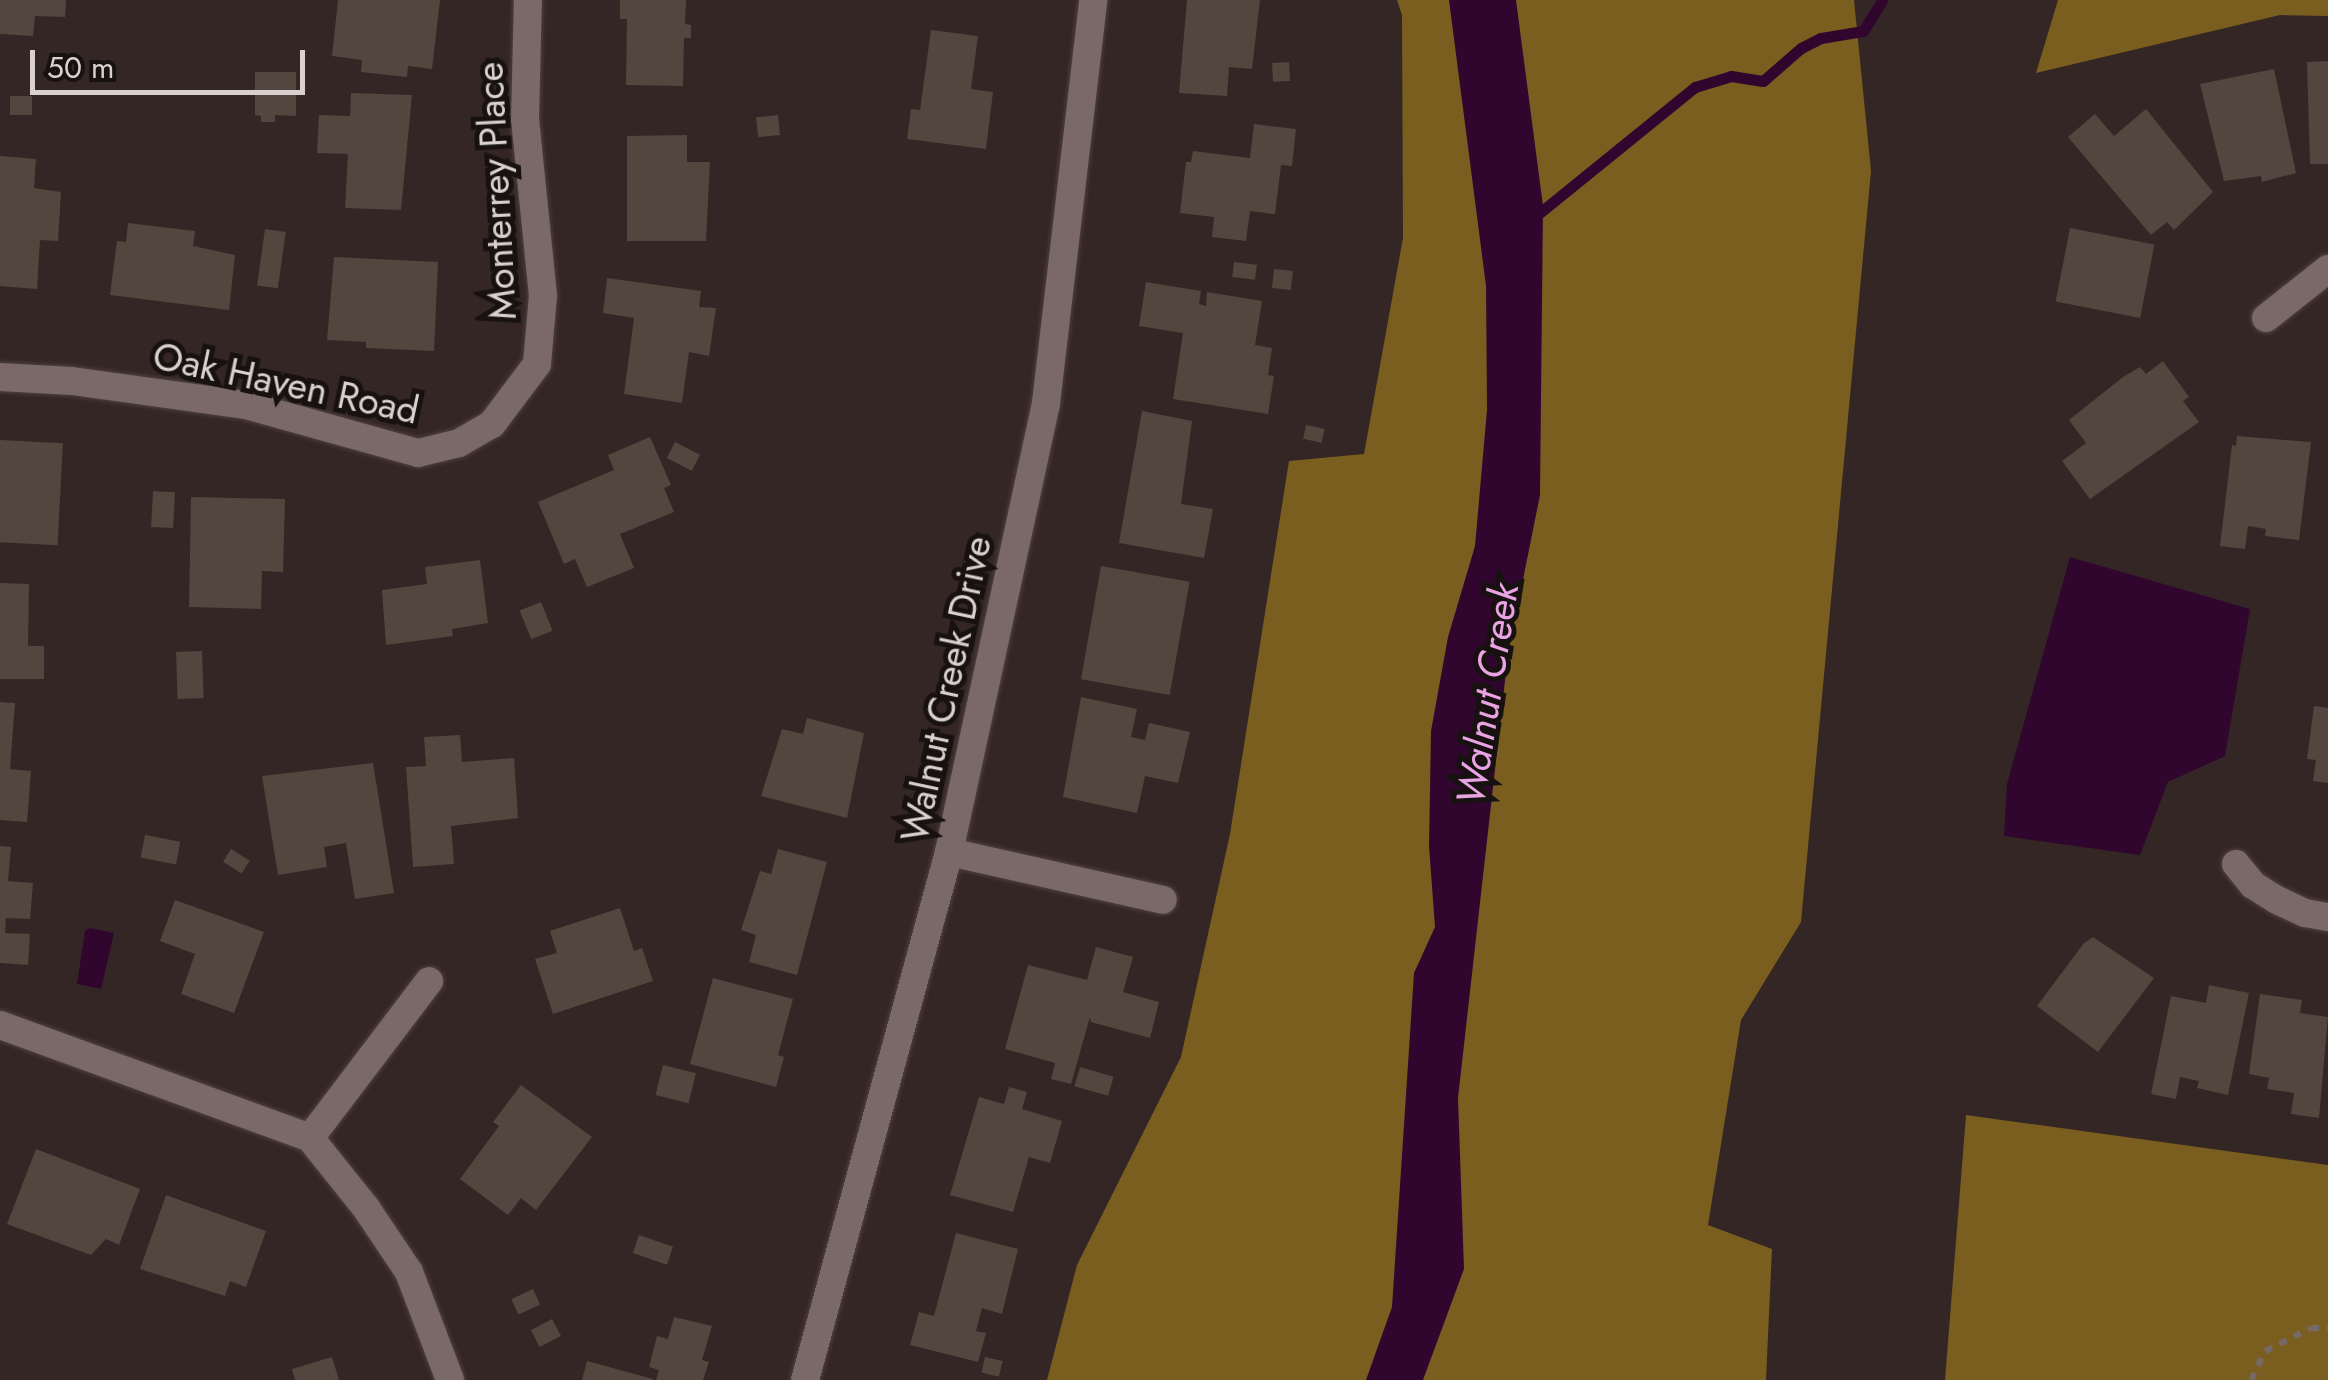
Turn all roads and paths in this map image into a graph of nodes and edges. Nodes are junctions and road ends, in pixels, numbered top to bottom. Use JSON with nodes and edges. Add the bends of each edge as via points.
{"nodes":[{"id":1,"x":528,"y":0,"type":"edge"},
{"id":2,"x":1093,"y":0,"type":"edge"},
{"id":3,"x":2328,"y":268,"type":"edge"},
{"id":4,"x":2266,"y":318,"type":"dead end"},
{"id":5,"x":0,"y":378,"type":"edge"},
{"id":6,"x":492,"y":424,"type":"joint"},
{"id":7,"x":948,"y":852,"type":"junction"},
{"id":8,"x":2236,"y":864,"type":"dead end"},
{"id":9,"x":1163,"y":900,"type":"dead end"},
{"id":10,"x":2328,"y":917,"type":"edge"},
{"id":11,"x":429,"y":981,"type":"dead end"},
{"id":12,"x":0,"y":1025,"type":"edge"},
{"id":13,"x":310,"y":1138,"type":"junction"},
{"id":14,"x":2328,"y":1328,"type":"edge"},
{"id":15,"x":450,"y":1380,"type":"edge"},
{"id":16,"x":805,"y":1380,"type":"edge"},
{"id":17,"x":2251,"y":1380,"type":"edge"}],
"edges":[{"from":1,"to":6,"type":"street","name":"Monterrey Place","via":[[524,119],[543,296],[538,364]]},
{"from":2,"to":7,"type":"street","name":"Walnut Creek Drive","via":[[1046,403]]},
{"from":3,"to":4,"type":"street"},
{"from":5,"to":6,"type":"street","name":"Oak Haven Road","via":[[246,405],[418,453],[459,443]]},
{"from":7,"to":9,"type":"street"},
{"from":7,"to":16,"type":"street","name":"Walnut Creek Drive"},
{"from":8,"to":10,"type":"street","via":[[2276,900]]},
{"from":11,"to":13,"type":"street"},
{"from":12,"to":13,"type":"street"},
{"from":13,"to":15,"type":"street","via":[[409,1272]]},
{"from":14,"to":17,"type":"path","via":[[2311,1328],[2265,1351]]}]}
